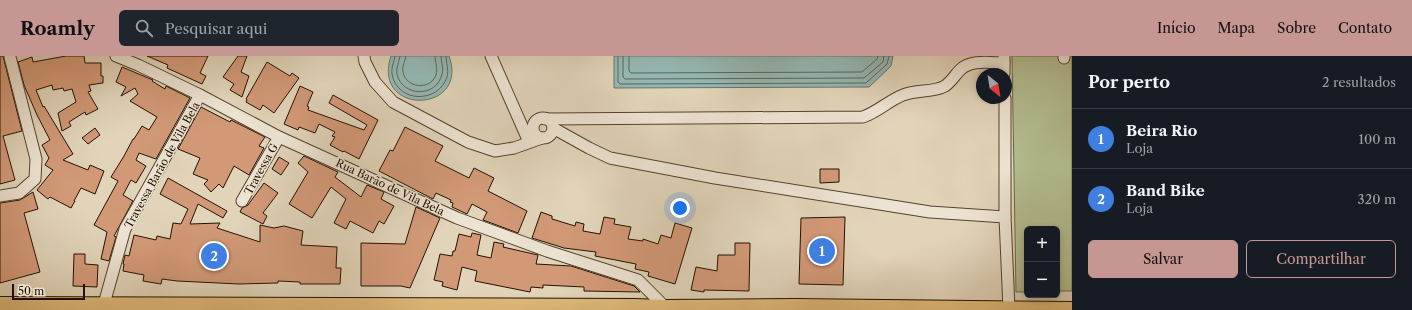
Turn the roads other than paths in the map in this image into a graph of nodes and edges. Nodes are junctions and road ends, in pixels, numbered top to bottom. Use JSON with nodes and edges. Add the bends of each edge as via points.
{"nodes":[{"id":1,"x":116,"y":56,"type":"edge"},
{"id":2,"x":364,"y":56,"type":"edge"},
{"id":3,"x":491,"y":56,"type":"edge"},
{"id":4,"x":9,"y":57,"type":"edge"},
{"id":5,"x":1004,"y":64,"type":"edge"},
{"id":6,"x":200,"y":95,"type":"junction"},
{"id":7,"x":1005,"y":104,"type":"edge"},
{"id":8,"x":518,"y":120,"type":"junction"},
{"id":9,"x":540,"y":120,"type":"junction"},
{"id":10,"x":553,"y":128,"type":"junction"},
{"id":11,"x":279,"y":137,"type":"junction"},
{"id":12,"x":542,"y":138,"type":"junction"},
{"id":13,"x":529,"y":142,"type":"junction"},
{"id":14,"x":0,"y":196,"type":"edge"},
{"id":15,"x":242,"y":201,"type":"dead end"},
{"id":16,"x":1006,"y":217,"type":"junction"},
{"id":17,"x":0,"y":304,"type":"edge"},
{"id":18,"x":104,"y":304,"type":"junction"},
{"id":19,"x":665,"y":307,"type":"junction"},
{"id":20,"x":570,"y":308,"type":"edge"},
{"id":21,"x":795,"y":308,"type":"edge"},
{"id":22,"x":877,"y":309,"type":"edge"},
{"id":23,"x":981,"y":309,"type":"edge"},
{"id":24,"x":1009,"y":309,"type":"edge"},
{"id":25,"x":1072,"y":309,"type":"edge"}],
"edges":[{"from":1,"to":6,"type":"street","name":"Rua Barão de Vila Bela"},
{"from":2,"to":13,"type":"street","via":[[374,82],[392,102],[468,142],[495,151]]},
{"from":3,"to":8,"type":"street"},
{"from":4,"to":14,"type":"street","via":[[36,159],[34,179],[19,193]]},
{"from":5,"to":9,"type":"street","via":[[970,64],[938,89],[917,90],[903,95],[863,117]]},
{"from":6,"to":11,"type":"street","name":"Rua Barão de Vila Bela"},
{"from":6,"to":18,"type":"street","name":"Travessa Barão de Vila Bela","via":[[126,229]]},
{"from":7,"to":16,"type":"street"},
{"from":8,"to":9,"type":"street"},
{"from":8,"to":13,"type":"street"},
{"from":9,"to":10,"type":"street","via":[[551,122]]},
{"from":9,"to":12,"type":"street","via":[[534,124],[533,130],[536,136]]},
{"from":10,"to":12,"type":"street","via":[[548,137]]},
{"from":10,"to":16,"type":"street","via":[[610,158],[715,178],[930,212]]},
{"from":11,"to":15,"type":"street","name":"Travessa G"},
{"from":11,"to":19,"type":"street","name":"Rua Barão de Vila Bela","via":[[457,218],[547,251],[638,280]]},
{"from":12,"to":13,"type":"street"},
{"from":16,"to":24,"type":"street"},
{"from":17,"to":18,"type":"main road"},
{"from":18,"to":20,"type":"main road"},
{"from":19,"to":20,"type":"main road"},
{"from":19,"to":21,"type":"main road"},
{"from":21,"to":22,"type":"main road"},
{"from":22,"to":23,"type":"main road"},
{"from":23,"to":24,"type":"main road"},
{"from":24,"to":25,"type":"main road"}]}
